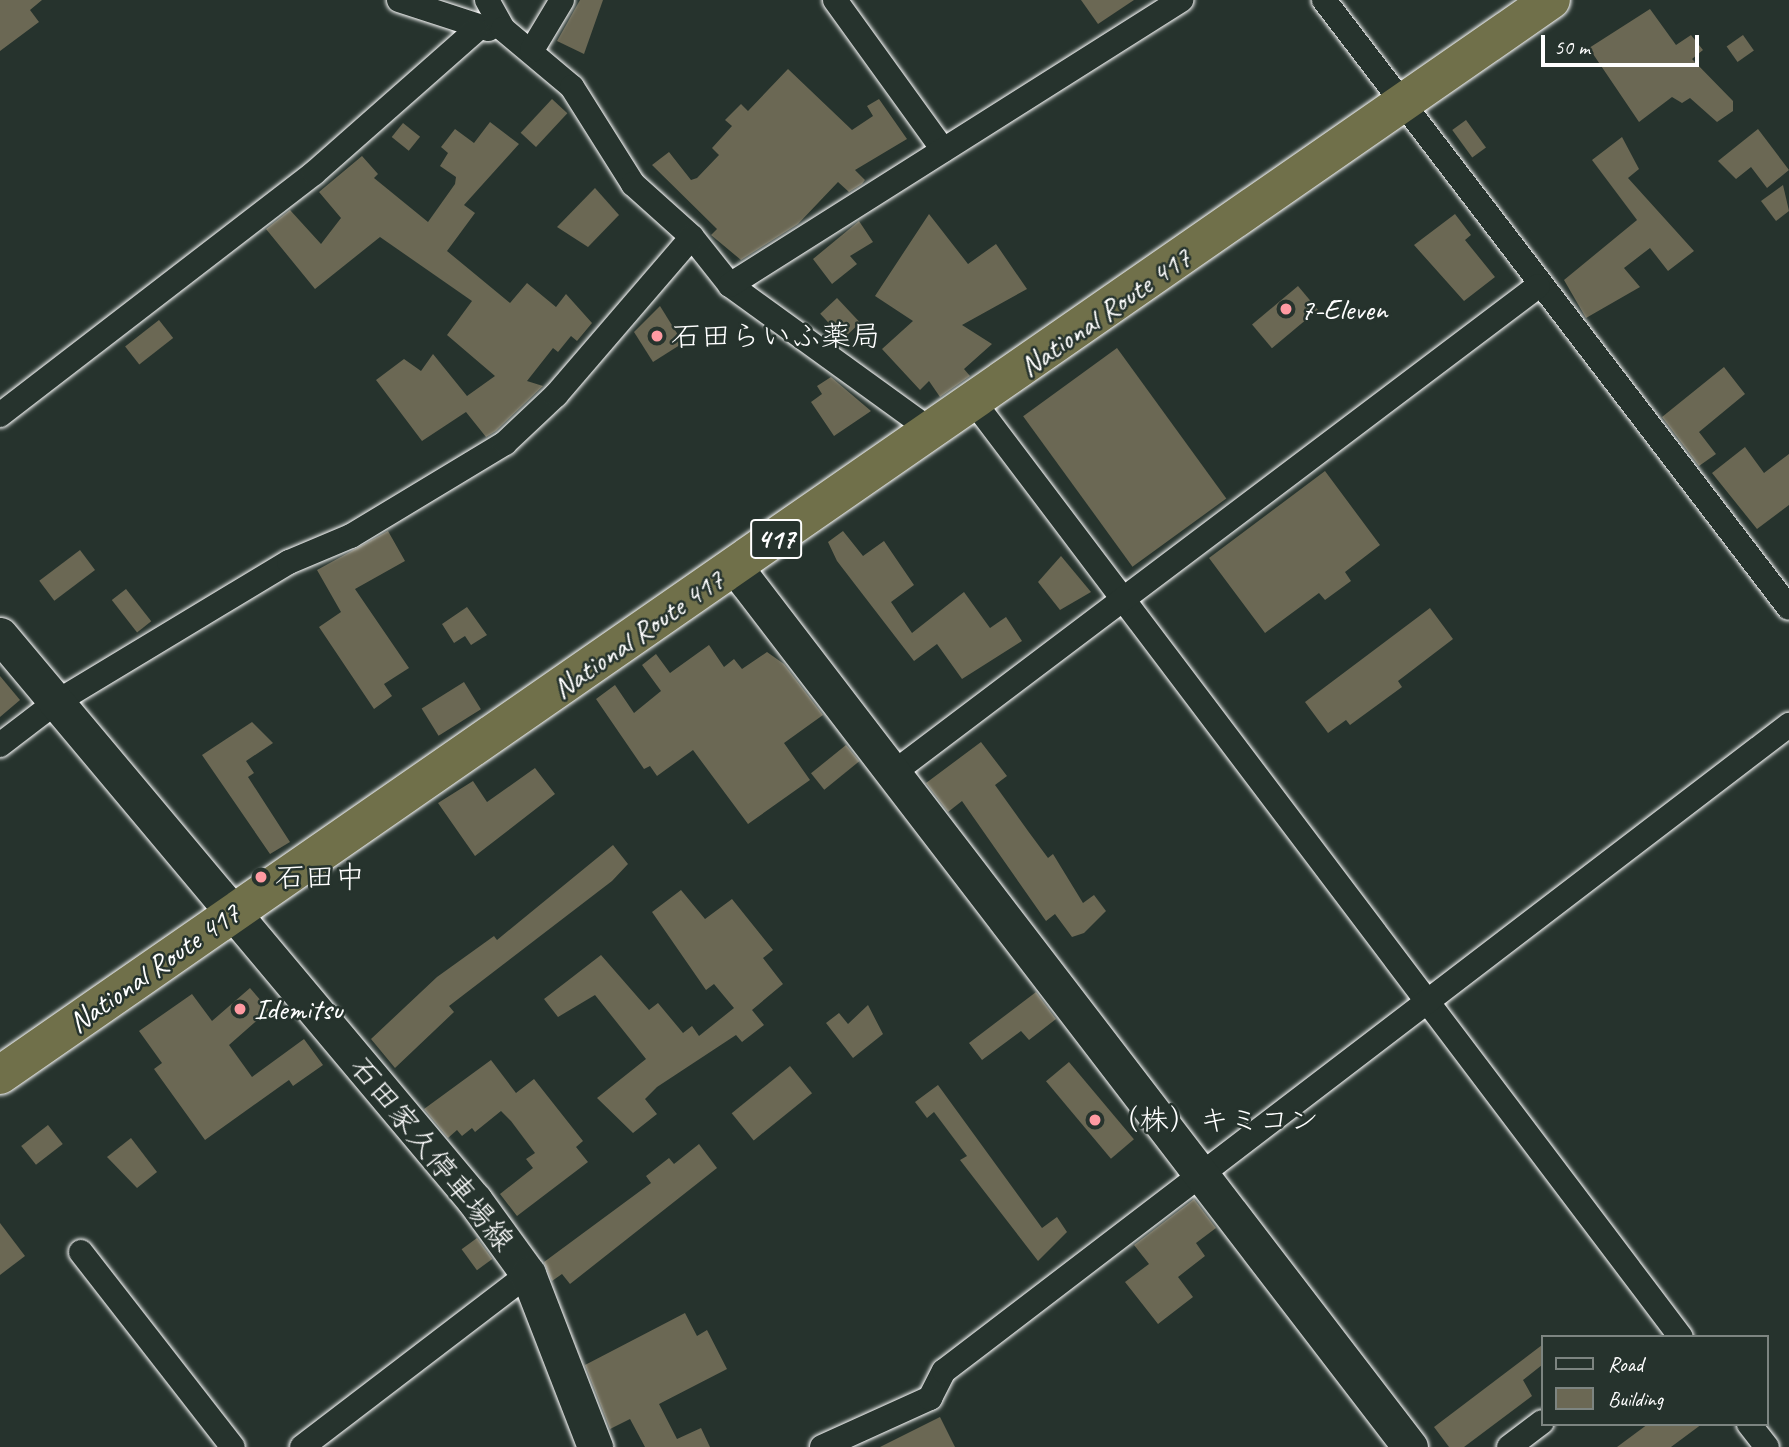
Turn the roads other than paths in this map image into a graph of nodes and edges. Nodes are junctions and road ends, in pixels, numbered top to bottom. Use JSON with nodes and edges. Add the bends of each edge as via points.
{"nodes":[{"id":1,"x":399,"y":0,"type":"edge"},
{"id":2,"x":487,"y":0,"type":"edge"},
{"id":3,"x":562,"y":0,"type":"edge"},
{"id":4,"x":835,"y":0,"type":"edge"},
{"id":5,"x":1181,"y":0,"type":"edge"},
{"id":6,"x":1324,"y":0,"type":"edge"},
{"id":7,"x":1551,"y":0,"type":"edge"},
{"id":8,"x":503,"y":29,"type":"junction"},
{"id":9,"x":476,"y":30,"type":"junction"},
{"id":10,"x":532,"y":50,"type":"junction"},
{"id":11,"x":1404,"y":105,"type":"junction"},
{"id":12,"x":943,"y":150,"type":"junction"},
{"id":13,"x":692,"y":237,"type":"junction"},
{"id":14,"x":730,"y":285,"type":"junction"},
{"id":15,"x":1538,"y":286,"type":"junction"},
{"id":16,"x":974,"y":402,"type":"junction"},
{"id":17,"x":0,"y":415,"type":"edge"},
{"id":18,"x":932,"y":431,"type":"junction"},
{"id":19,"x":735,"y":567,"type":"junction"},
{"id":20,"x":1119,"y":598,"type":"junction"},
{"id":21,"x":1789,"y":608,"type":"edge"},
{"id":22,"x":0,"y":635,"type":"edge"},
{"id":23,"x":55,"y":703,"type":"junction"},
{"id":24,"x":1789,"y":725,"type":"edge"},
{"id":25,"x":0,"y":745,"type":"edge"},
{"id":26,"x":893,"y":773,"type":"junction"},
{"id":27,"x":232,"y":913,"type":"junction"},
{"id":28,"x":1427,"y":1000,"type":"junction"},
{"id":29,"x":0,"y":1075,"type":"edge"},
{"id":30,"x":1201,"y":1172,"type":"junction"},
{"id":31,"x":81,"y":1251,"type":"dead end"},
{"id":32,"x":528,"y":1274,"type":"junction"},
{"id":33,"x":1670,"y":1333,"type":"edge"},
{"id":34,"x":1540,"y":1424,"type":"edge"},
{"id":35,"x":1751,"y":1426,"type":"edge"},
{"id":36,"x":233,"y":1447,"type":"edge"},
{"id":37,"x":302,"y":1447,"type":"edge"},
{"id":38,"x":595,"y":1447,"type":"edge"},
{"id":39,"x":822,"y":1447,"type":"edge"},
{"id":40,"x":1410,"y":1447,"type":"edge"},
{"id":41,"x":1509,"y":1447,"type":"edge"},
{"id":42,"x":1767,"y":1447,"type":"edge"}],
"edges":[{"from":1,"to":9,"type":"street"},
{"from":2,"to":8,"type":"street"},
{"from":3,"to":10,"type":"street"},
{"from":4,"to":12,"type":"street"},
{"from":5,"to":12,"type":"street"},
{"from":6,"to":11,"type":"street"},
{"from":7,"to":11,"type":"highway","name":"National Route 417","number":"417"},
{"from":8,"to":9,"type":"street"},
{"from":8,"to":10,"type":"street"},
{"from":9,"to":17,"type":"street","via":[[314,173]]},
{"from":10,"to":13,"type":"street","via":[[572,87],[633,184]]},
{"from":11,"to":15,"type":"street"},
{"from":11,"to":16,"type":"highway","name":"National Route 417","number":"417"},
{"from":12,"to":14,"type":"street"},
{"from":13,"to":14,"type":"street"},
{"from":13,"to":23,"type":"street","via":[[556,395],[505,443]]},
{"from":14,"to":18,"type":"street"},
{"from":15,"to":20,"type":"street"},
{"from":15,"to":21,"type":"street"},
{"from":16,"to":18,"type":"highway","name":"National Route 417","number":"417"},
{"from":16,"to":20,"type":"street"},
{"from":18,"to":19,"type":"highway","name":"National Route 417","number":"417"},
{"from":19,"to":26,"type":"street"},
{"from":19,"to":27,"type":"highway","name":"National Route 417","number":"417"},
{"from":20,"to":26,"type":"street"},
{"from":20,"to":28,"type":"street"},
{"from":22,"to":23,"type":"street","name":"石田家久停車場線"},
{"from":23,"to":25,"type":"street"},
{"from":23,"to":27,"type":"street","name":"石田家久停車場線"},
{"from":24,"to":28,"type":"street"},
{"from":26,"to":30,"type":"street"},
{"from":27,"to":29,"type":"highway","name":"National Route 417","number":"417"},
{"from":27,"to":32,"type":"street","name":"石田家久停車場線","via":[[475,1201]]},
{"from":28,"to":30,"type":"street"},
{"from":28,"to":33,"type":"street"},
{"from":30,"to":39,"type":"street","via":[[944,1371],[930,1398]]},
{"from":30,"to":40,"type":"street"},
{"from":31,"to":36,"type":"street"},
{"from":32,"to":37,"type":"street"},
{"from":32,"to":38,"type":"street","name":"石田家久停車場線"},
{"from":34,"to":41,"type":"street"},
{"from":35,"to":42,"type":"street"}]}
